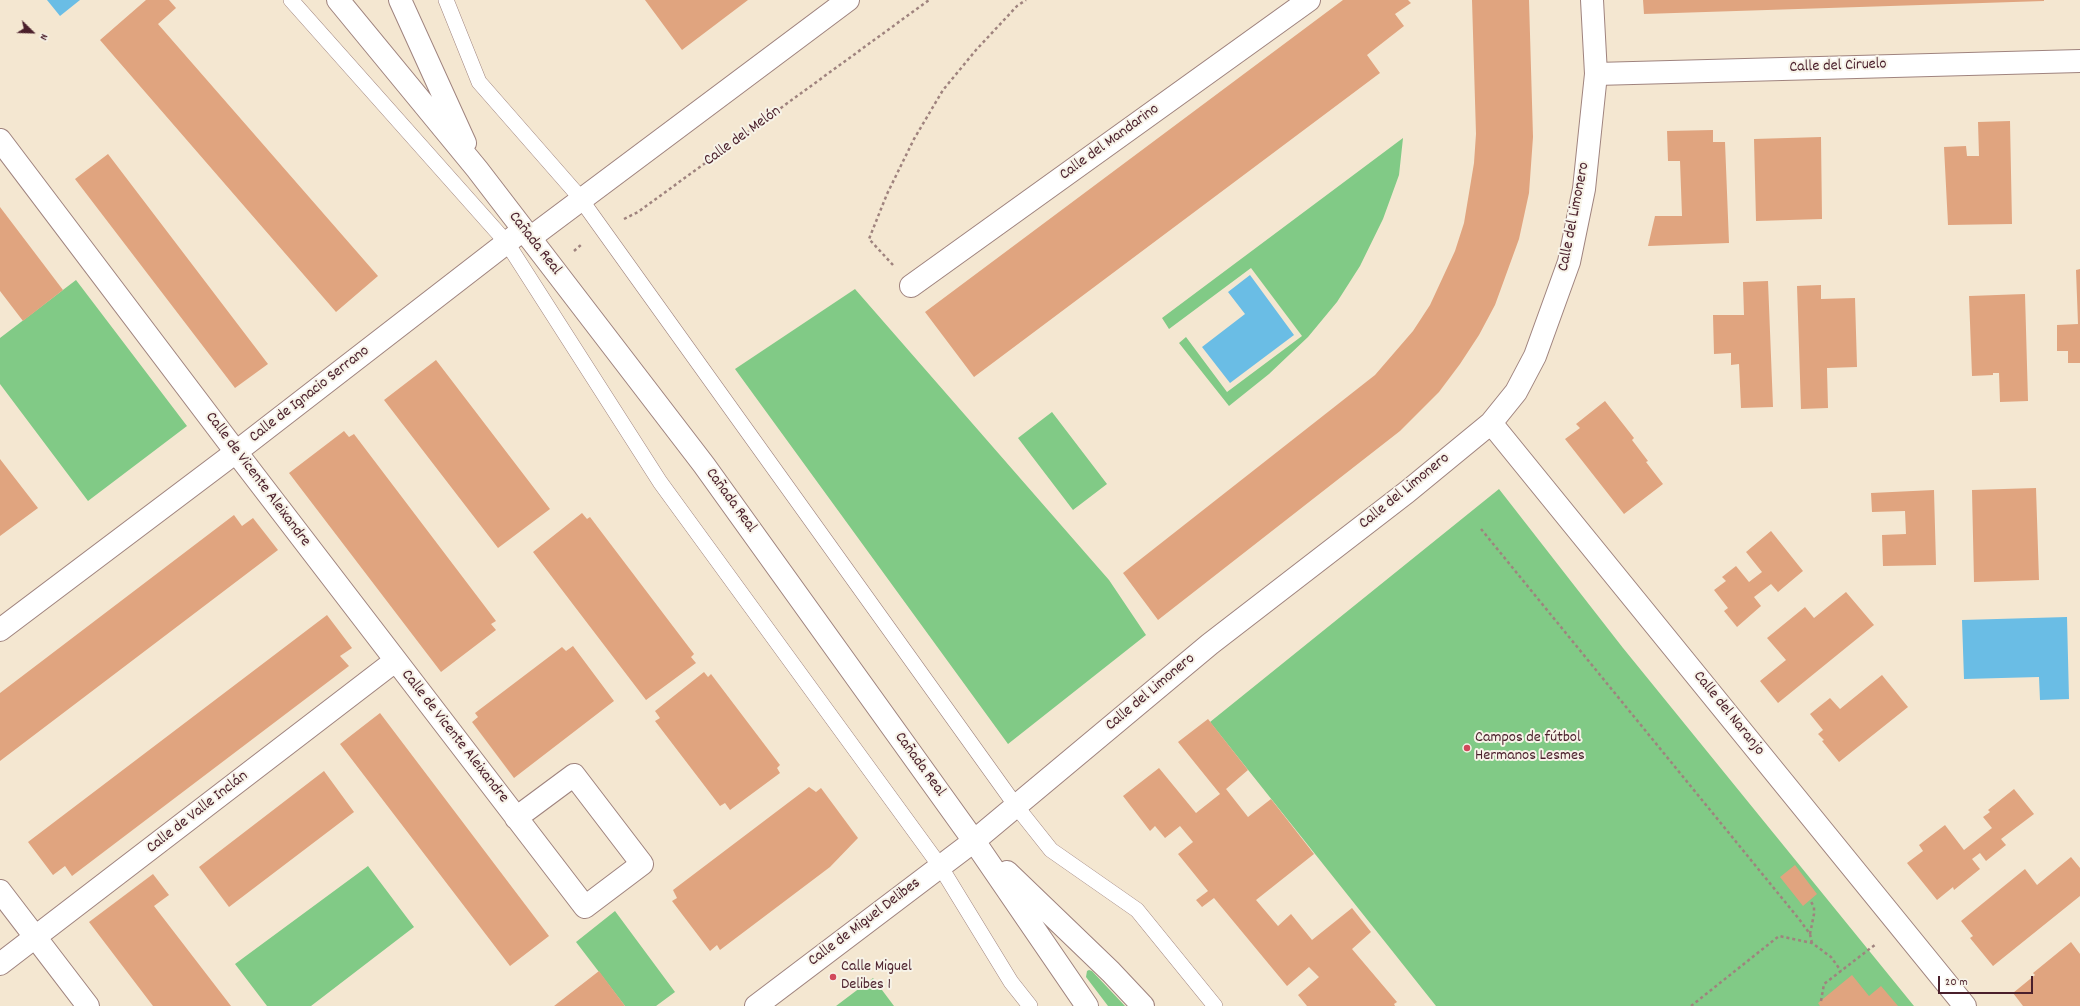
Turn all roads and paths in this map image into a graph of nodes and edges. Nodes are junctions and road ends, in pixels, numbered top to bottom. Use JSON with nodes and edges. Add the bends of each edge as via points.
{"nodes":[{"id":1,"x":291,"y":0,"type":"edge"},
{"id":2,"x":338,"y":0,"type":"edge"},
{"id":3,"x":400,"y":0,"type":"edge"},
{"id":4,"x":446,"y":0,"type":"edge"},
{"id":5,"x":848,"y":0,"type":"edge"},
{"id":6,"x":929,"y":0,"type":"edge"},
{"id":7,"x":1026,"y":0,"type":"edge"},
{"id":8,"x":1309,"y":0,"type":"edge"},
{"id":9,"x":1592,"y":0,"type":"edge"},
{"id":10,"x":2080,"y":60,"type":"edge"},
{"id":11,"x":1596,"y":74,"type":"junction"},
{"id":12,"x":0,"y":140,"type":"edge"},
{"id":13,"x":477,"y":169,"type":"junction"},
{"id":14,"x":580,"y":200,"type":"junction"},
{"id":15,"x":602,"y":230,"type":"junction"},
{"id":16,"x":520,"y":237,"type":"junction"},
{"id":17,"x":552,"y":266,"type":"junction"},
{"id":18,"x":911,"y":286,"type":"joint"},
{"id":19,"x":1491,"y":423,"type":"junction"},
{"id":20,"x":236,"y":452,"type":"junction"},
{"id":21,"x":1480,"y":530,"type":"dead end"},
{"id":22,"x":0,"y":630,"type":"edge"},
{"id":23,"x":395,"y":661,"type":"junction"},
{"id":24,"x":1016,"y":806,"type":"junction"},
{"id":25,"x":516,"y":818,"type":"junction"},
{"id":26,"x":974,"y":841,"type":"junction"},
{"id":27,"x":940,"y":866,"type":"junction"},
{"id":28,"x":1,"y":895,"type":"edge"},
{"id":29,"x":1810,"y":900,"type":"dead end"},
{"id":30,"x":1810,"y":934,"type":"junction"},
{"id":31,"x":36,"y":938,"type":"junction"},
{"id":32,"x":1812,"y":943,"type":"junction"},
{"id":33,"x":1876,"y":944,"type":"dead end"},
{"id":34,"x":0,"y":964,"type":"edge"},
{"id":35,"x":1841,"y":971,"type":"junction"},
{"id":36,"x":1821,"y":1001,"type":"dead end"},
{"id":37,"x":88,"y":1006,"type":"edge"},
{"id":38,"x":756,"y":1006,"type":"edge"},
{"id":39,"x":1030,"y":1006,"type":"edge"},
{"id":40,"x":1087,"y":1006,"type":"edge"},
{"id":41,"x":1143,"y":1006,"type":"edge"},
{"id":42,"x":1214,"y":1006,"type":"edge"},
{"id":43,"x":1691,"y":1006,"type":"edge"},
{"id":44,"x":1965,"y":1006,"type":"edge"}],
"edges":[{"from":1,"to":16,"type":"lane"},
{"from":2,"to":13,"type":"street","name":"Cañada Real"},
{"from":3,"to":13,"type":"street","name":"Cañada Real"},
{"from":4,"to":14,"type":"lane","via":[[479,82]]},
{"from":5,"to":14,"type":"street"},
{"from":6,"to":15,"type":"path","name":"Calle del Melón","via":[[638,212]]},
{"from":7,"to":18,"type":"path","via":[[1017,6],[976,50],[944,90],[914,139],[887,194],[869,239]]},
{"from":8,"to":18,"type":"street","name":"Calle del Mandarino"},
{"from":9,"to":11,"type":"street","name":"Calle del Limonero"},
{"from":10,"to":11,"type":"street","name":"Calle del Ciruelo"},
{"from":11,"to":19,"type":"street","name":"Calle del Limonero","via":[[1584,189],[1569,262],[1535,356],[1516,392]]},
{"from":12,"to":20,"type":"street","name":"Calle de Vicente Aleixandre"},
{"from":13,"to":16,"type":"street","name":"Cañada Real"},
{"from":14,"to":15,"type":"lane"},
{"from":14,"to":16,"type":"street"},
{"from":15,"to":17,"type":"path","name":"Calle del Melón"},
{"from":15,"to":24,"type":"lane"},
{"from":16,"to":17,"type":"street","name":"Cañada Real"},
{"from":16,"to":20,"type":"street","name":"Calle de Ignacio Serrano"},
{"from":16,"to":27,"type":"lane","via":[[660,482]]},
{"from":17,"to":26,"type":"street","name":"Cañada Real","via":[[704,465]]},
{"from":19,"to":24,"type":"street","name":"Calle del Limonero","via":[[1407,492],[1210,644]]},
{"from":19,"to":44,"type":"street","name":"Calle del Naranjo"},
{"from":20,"to":22,"type":"street","name":"Calle de Ignacio Serrano"},
{"from":20,"to":23,"type":"street","name":"Calle de Vicente Aleixandre"},
{"from":21,"to":30,"type":"path"},
{"from":23,"to":25,"type":"street","name":"Calle de Vicente Aleixandre"},
{"from":23,"to":31,"type":"street","name":"Calle de Valle Inclán"},
{"from":24,"to":26,"type":"street","name":"Calle del Limonero"},
{"from":24,"to":42,"type":"lane","via":[[1050,850],[1137,910]]},
{"from":25,"to":25,"type":"street","name":"Calle de Vicente Aleixandre","via":[[584,907],[642,864],[574,775]]},
{"from":26,"to":27,"type":"street","name":"Calle de Miguel Delibes"},
{"from":26,"to":40,"type":"street","name":"Cañada Real"},
{"from":26,"to":41,"type":"street","name":"Cañada Real"},
{"from":27,"to":38,"type":"street","name":"Calle de Miguel Delibes"},
{"from":27,"to":39,"type":"lane","via":[[1011,982]]},
{"from":28,"to":31,"type":"street"},
{"from":29,"to":30,"type":"path","via":[[1814,906]]},
{"from":30,"to":32,"type":"path"},
{"from":31,"to":34,"type":"street","name":"Calle de Valle Inclán"},
{"from":31,"to":37,"type":"street"},
{"from":32,"to":35,"type":"path","via":[[1831,957]]},
{"from":32,"to":43,"type":"path","via":[[1776,936]]},
{"from":33,"to":35,"type":"path"},
{"from":35,"to":36,"type":"path","via":[[1824,984]]}]}
